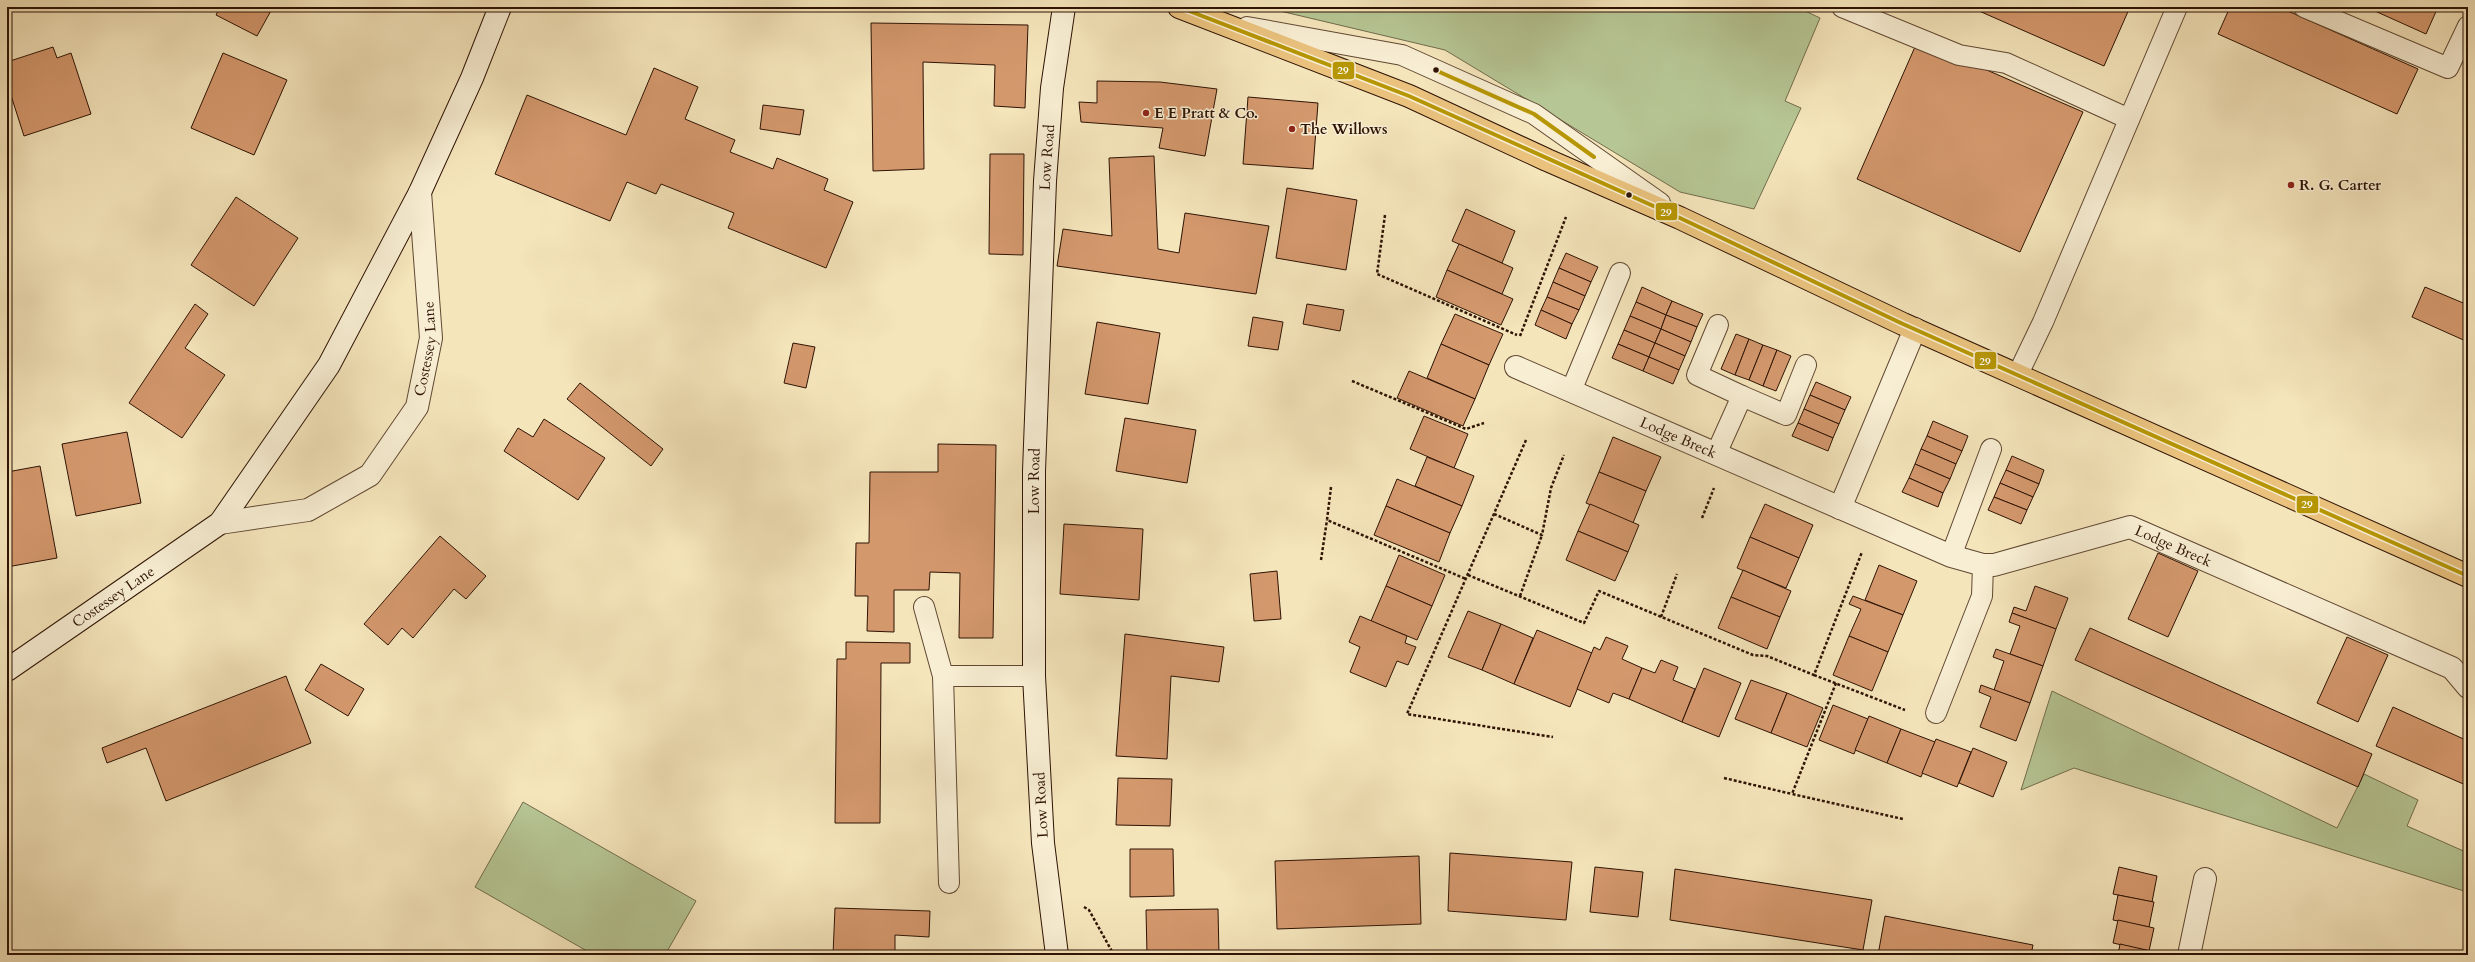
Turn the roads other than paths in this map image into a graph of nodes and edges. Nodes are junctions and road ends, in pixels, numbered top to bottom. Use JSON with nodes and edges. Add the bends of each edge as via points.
{"nodes":[{"id":1,"x":500,"y":7,"type":"edge"},
{"id":2,"x":1064,"y":7,"type":"edge"},
{"id":3,"x":1179,"y":7,"type":"edge"},
{"id":4,"x":1842,"y":7,"type":"edge"},
{"id":5,"x":2177,"y":7,"type":"edge"},
{"id":6,"x":2304,"y":7,"type":"edge"},
{"id":7,"x":1210,"y":20,"type":"junction"},
{"id":8,"x":2468,"y":26,"type":"edge"},
{"id":9,"x":2129,"y":119,"type":"junction"},
{"id":10,"x":420,"y":192,"type":"junction"},
{"id":11,"x":1680,"y":218,"type":"junction"},
{"id":12,"x":1620,"y":273,"type":"dead end"},
{"id":13,"x":1718,"y":325,"type":"dead end"},
{"id":14,"x":1915,"y":329,"type":"junction"},
{"id":15,"x":1806,"y":366,"type":"dead end"},
{"id":16,"x":1516,"y":367,"type":"road end"},
{"id":17,"x":2018,"y":374,"type":"junction"},
{"id":18,"x":1571,"y":391,"type":"junction"},
{"id":19,"x":1742,"y":396,"type":"junction"},
{"id":20,"x":1991,"y":449,"type":"dead end"},
{"id":21,"x":1716,"y":454,"type":"junction"},
{"id":22,"x":1840,"y":508,"type":"junction"},
{"id":23,"x":220,"y":523,"type":"junction"},
{"id":24,"x":1951,"y":556,"type":"junction"},
{"id":25,"x":1983,"y":566,"type":"junction"},
{"id":26,"x":2468,"y":576,"type":"edge"},
{"id":27,"x":924,"y":607,"type":"dead end"},
{"id":28,"x":7,"y":670,"type":"edge"},
{"id":29,"x":943,"y":676,"type":"junction"},
{"id":30,"x":1034,"y":676,"type":"junction"},
{"id":31,"x":2468,"y":687,"type":"edge"},
{"id":32,"x":1936,"y":713,"type":"road end"},
{"id":33,"x":2204,"y":879,"type":"dead end"},
{"id":34,"x":949,"y":884,"type":"dead end"},
{"id":35,"x":1057,"y":955,"type":"edge"},
{"id":36,"x":2189,"y":955,"type":"edge"}],
"edges":[{"from":1,"to":10,"type":"street","name":"Costessey Lane","via":[[472,78]]},
{"from":2,"to":30,"type":"street","name":"Low Road","via":[[1052,88],[1045,181],[1034,471]]},
{"from":3,"to":7,"type":"main road"},
{"from":4,"to":9,"type":"lane","via":[[1959,55],[2006,62]]},
{"from":5,"to":9,"type":"lane"},
{"from":6,"to":8,"type":"lane","via":[[2448,68]]},
{"from":7,"to":11,"type":"main road","via":[[1409,96],[1546,160]]},
{"from":7,"to":11,"type":"lane","via":[[1402,55],[1534,114]]},
{"from":9,"to":17,"type":"lane"},
{"from":10,"to":23,"type":"street","name":"Costessey Lane","via":[[328,365]]},
{"from":10,"to":23,"type":"street","name":"Costessey Lane","via":[[431,338],[417,407],[370,475],[308,510]]},
{"from":11,"to":14,"type":"main road"},
{"from":12,"to":18,"type":"lane"},
{"from":13,"to":19,"type":"lane","via":[[1697,375]]},
{"from":14,"to":17,"type":"main road"},
{"from":14,"to":22,"type":"street"},
{"from":15,"to":19,"type":"lane","via":[[1786,415]]},
{"from":16,"to":18,"type":"street","name":"Lodge Breck"},
{"from":17,"to":26,"type":"main road"},
{"from":18,"to":21,"type":"street","name":"Lodge Breck"},
{"from":19,"to":21,"type":"lane"},
{"from":20,"to":24,"type":"lane"},
{"from":21,"to":22,"type":"street","name":"Lodge Breck"},
{"from":22,"to":24,"type":"street","name":"Lodge Breck"},
{"from":23,"to":28,"type":"street","name":"Costessey Lane"},
{"from":24,"to":25,"type":"street","name":"Lodge Breck"},
{"from":25,"to":31,"type":"street","name":"Lodge Breck","via":[[1994,566],[2130,527],[2452,668]]},
{"from":25,"to":32,"type":"lane","via":[[1982,596]]},
{"from":27,"to":29,"type":"lane"},
{"from":29,"to":30,"type":"lane"},
{"from":29,"to":34,"type":"lane"},
{"from":30,"to":35,"type":"street","name":"Low Road","via":[[1043,843]]},
{"from":33,"to":36,"type":"street"}]}
